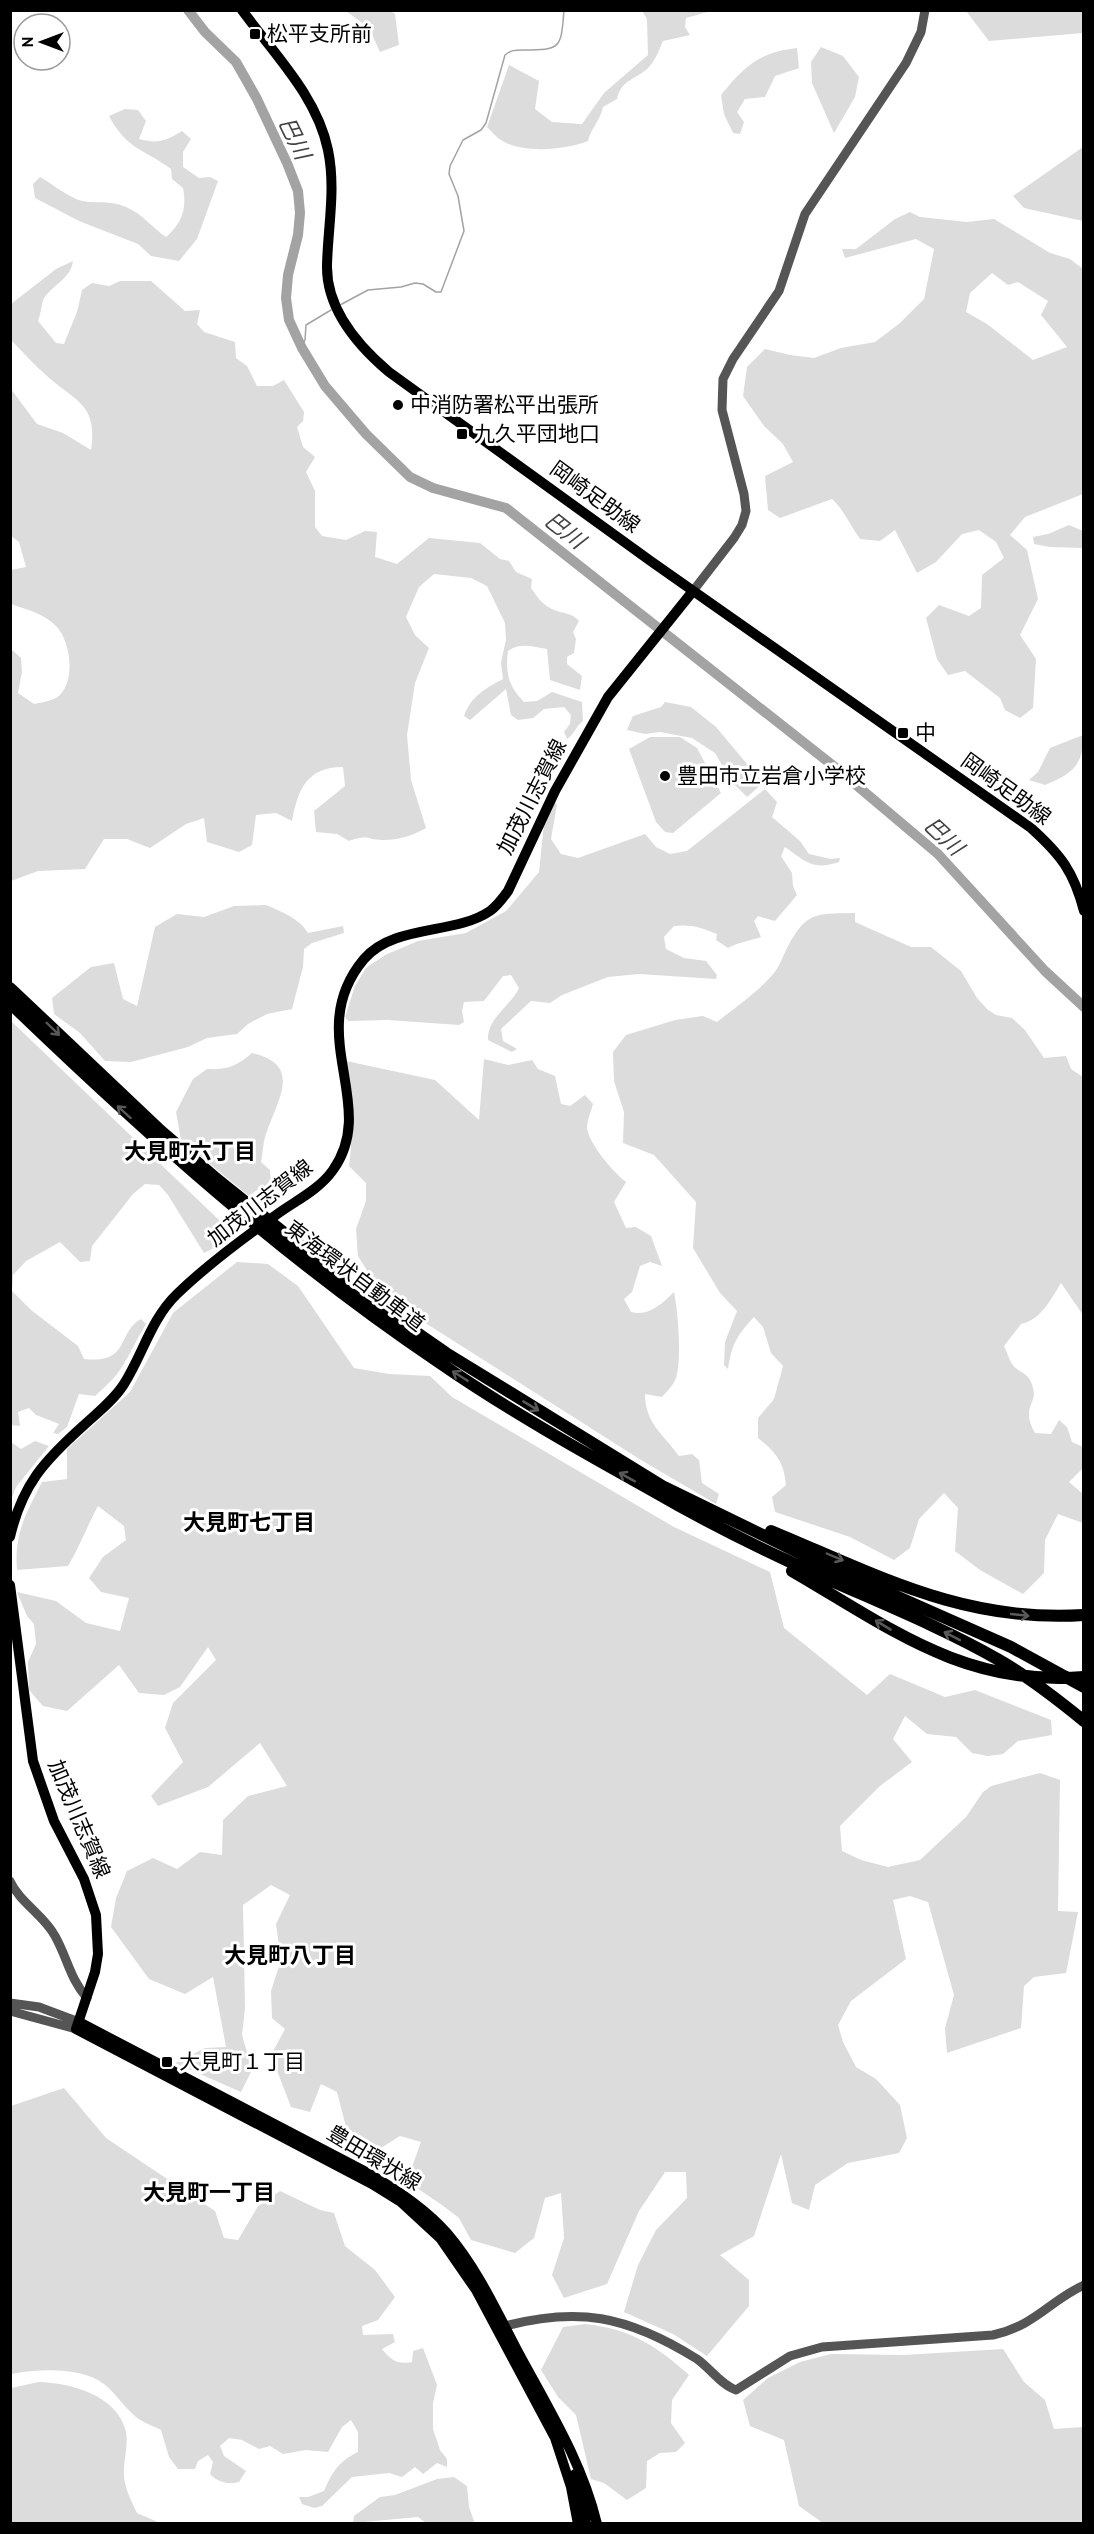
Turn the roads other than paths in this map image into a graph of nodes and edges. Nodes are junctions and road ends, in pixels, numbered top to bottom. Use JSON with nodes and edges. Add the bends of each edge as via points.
{"nodes":[{"id":1,"x":242,"y":10,"type":"edge"},
{"id":2,"x":925,"y":10,"type":"edge"},
{"id":3,"x":693,"y":591,"type":"junction"},
{"id":4,"x":1083,"y":911,"type":"edge"},
{"id":5,"x":10,"y":988,"type":"edge"},
{"id":6,"x":10,"y":1003,"type":"edge"},
{"id":7,"x":217,"y":1186,"type":"junction"},
{"id":8,"x":443,"y":1359,"type":"junction"},
{"id":9,"x":664,"y":1486,"type":"junction"},
{"id":10,"x":716,"y":1525,"type":"junction"},
{"id":11,"x":10,"y":1537,"type":"edge"},
{"id":12,"x":10,"y":1585,"type":"edge"},
{"id":13,"x":1083,"y":1615,"type":"edge"},
{"id":14,"x":1083,"y":1677,"type":"edge"},
{"id":15,"x":1083,"y":1688,"type":"edge"},
{"id":16,"x":1083,"y":1721,"type":"edge"},
{"id":17,"x":10,"y":1881,"type":"edge"},
{"id":18,"x":87,"y":1998,"type":"junction"},
{"id":19,"x":10,"y":2003,"type":"edge"},
{"id":20,"x":10,"y":2011,"type":"edge"},
{"id":21,"x":78,"y":2025,"type":"junction"},
{"id":22,"x":1083,"y":2285,"type":"edge"},
{"id":23,"x":500,"y":2327,"type":"junction"},
{"id":24,"x":570,"y":2450,"type":"junction"},
{"id":25,"x":578,"y":2523,"type":"edge"},
{"id":26,"x":586,"y":2523,"type":"edge"},
{"id":27,"x":597,"y":2523,"type":"edge"}],
"edges":[{"from":1,"to":3,"type":"main road","name":"岡崎足助線","via":[[299,86],[320,126],[328,149],[333,198],[327,275],[333,299],[358,343],[389,372]]},
{"from":2,"to":3,"type":"street","via":[[921,32],[906,63],[805,214],[779,291],[723,380],[722,410],[746,511],[738,532]]},
{"from":3,"to":4,"type":"main road","name":"岡崎足助線","via":[[1031,828],[1066,864]]},
{"from":3,"to":11,"type":"main road","name":"加茂川志賀線","via":[[608,697],[498,904],[482,916],[401,937],[366,957],[350,977],[337,1026],[348,1109],[346,1147],[332,1172],[176,1295],[156,1322],[124,1384],[46,1460],[21,1501]]},
{"from":5,"to":7,"type":"highway","name":"東海環状自動車道","one_way":true},
{"from":7,"to":6,"type":"highway","name":"東海環状自動車道","one_way":true,"via":[[85,1076]]},
{"from":7,"to":8,"type":"highway","name":"東海環状自動車道"},
{"from":8,"to":9,"type":"highway","name":"東海環状自動車道","one_way":true},
{"from":10,"to":8,"type":"highway","name":"東海環状自動車道","one_way":true,"via":[[606,1465]]},
{"from":9,"to":13,"type":"highway","one_way":true,"via":[[939,1599],[1027,1616]]},
{"from":9,"to":15,"type":"highway","via":[[812,1559],[1011,1647]]},
{"from":14,"to":10,"type":"highway","one_way":true,"via":[[994,1672],[912,1642],[741,1544]]},
{"from":16,"to":10,"type":"highway","one_way":true,"via":[[1000,1661]]},
{"from":12,"to":18,"type":"main road","name":"加茂川志賀線","via":[[33,1761],[54,1821],[84,1879],[96,1914],[98,1954]]},
{"from":17,"to":18,"type":"street","via":[[54,1934],[76,1986]]},
{"from":18,"to":21,"type":"main road","name":"加茂川志賀線"},
{"from":19,"to":21,"type":"street","via":[[39,2007]]},
{"from":20,"to":21,"type":"street"},
{"from":21,"to":23,"type":"main road","name":"豊田環状線","via":[[368,2173],[408,2199],[446,2232],[467,2258]]},
{"from":22,"to":23,"type":"street","via":[[1008,2332],[802,2351],[776,2363],[736,2391],[689,2355],[613,2320],[562,2315]]},
{"from":23,"to":24,"type":"main road","name":"豊田環状線"},
{"from":23,"to":25,"type":"main road","name":"豊田環状線","via":[[555,2438]]},
{"from":24,"to":26,"type":"main road"},
{"from":24,"to":27,"type":"main road","name":"豊田環状線"}]}
